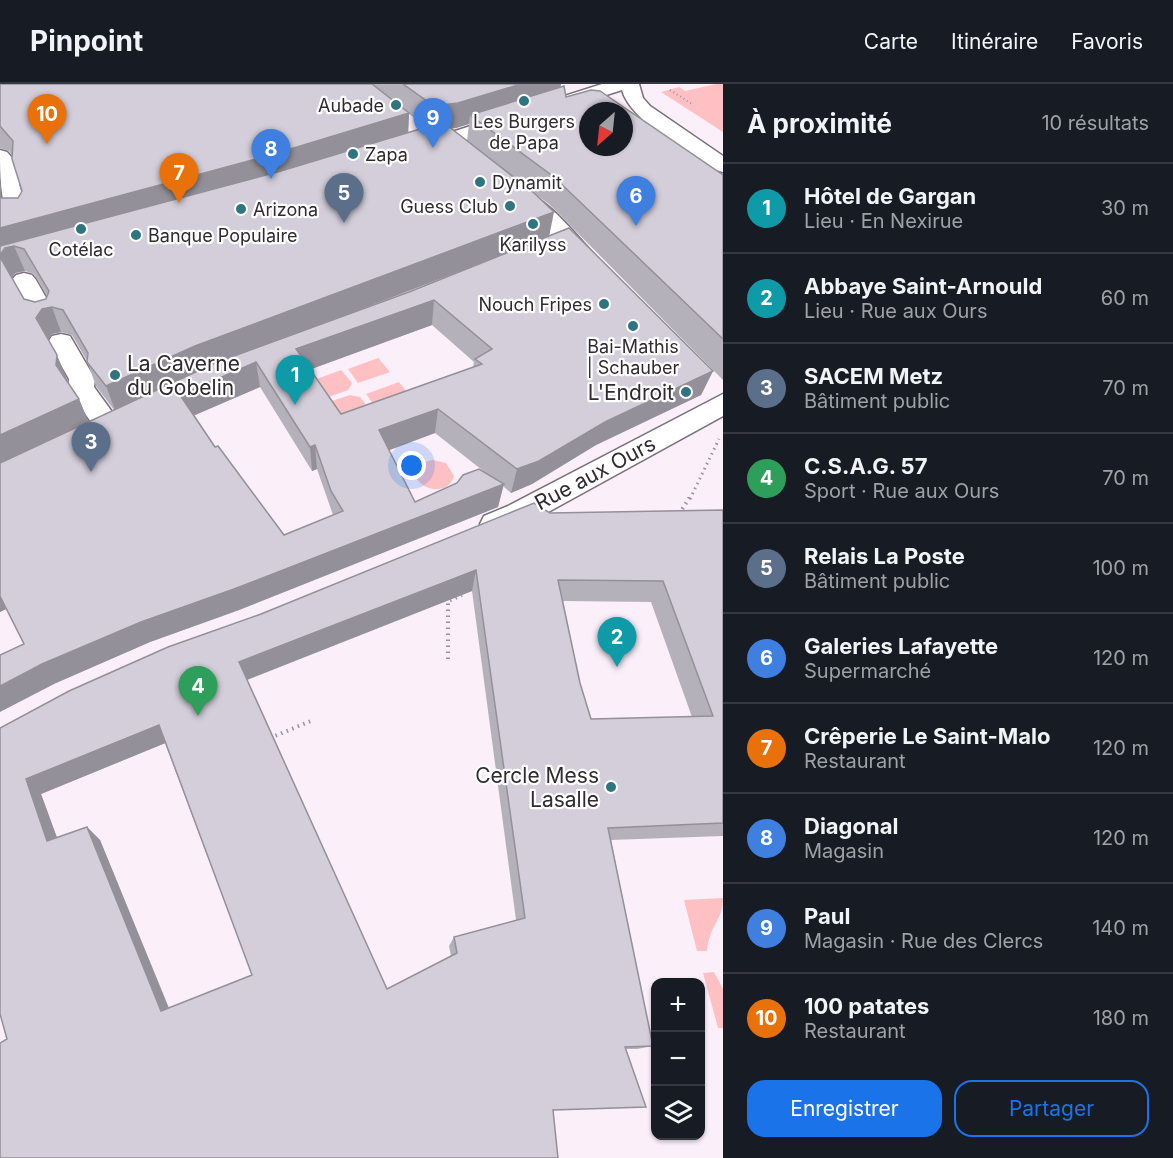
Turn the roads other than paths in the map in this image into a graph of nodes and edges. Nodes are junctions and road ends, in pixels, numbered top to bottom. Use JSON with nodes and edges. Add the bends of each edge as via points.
{"nodes":[{"id":1,"x":621,"y":84,"type":"edge"},
{"id":2,"x":630,"y":84,"type":"edge"},
{"id":3,"x":410,"y":126,"type":"edge"},
{"id":4,"x":437,"y":139,"type":"junction"},
{"id":5,"x":396,"y":151,"type":"edge"},
{"id":6,"x":464,"y":152,"type":"edge"},
{"id":7,"x":0,"y":156,"type":"edge"},
{"id":8,"x":723,"y":166,"type":"edge"},
{"id":9,"x":501,"y":182,"type":"edge"},
{"id":10,"x":18,"y":217,"type":"edge"},
{"id":11,"x":18,"y":269,"type":"edge"},
{"id":12,"x":607,"y":280,"type":"edge"},
{"id":13,"x":45,"y":317,"type":"edge"},
{"id":14,"x":61,"y":342,"type":"dead end"},
{"id":15,"x":718,"y":395,"type":"edge"},
{"id":16,"x":109,"y":428,"type":"edge"},
{"id":17,"x":468,"y":535,"type":"edge"}],
"edges":[{"from":1,"to":4,"type":"street","via":[[459,136]]},
{"from":2,"to":8,"type":"street","via":[[634,99],[643,110]]},
{"from":3,"to":4,"type":"street"},
{"from":4,"to":5,"type":"street"},
{"from":4,"to":6,"type":"street"},
{"from":7,"to":10,"type":"street","via":[[10,167],[8,184]]},
{"from":9,"to":12,"type":"street","via":[[538,211],[557,245]]},
{"from":11,"to":13,"type":"street"},
{"from":14,"to":16,"type":"street","via":[[82,379],[81,388]]},
{"from":15,"to":17,"type":"street","name":"Rue aux Ours","via":[[519,514]]}]}
